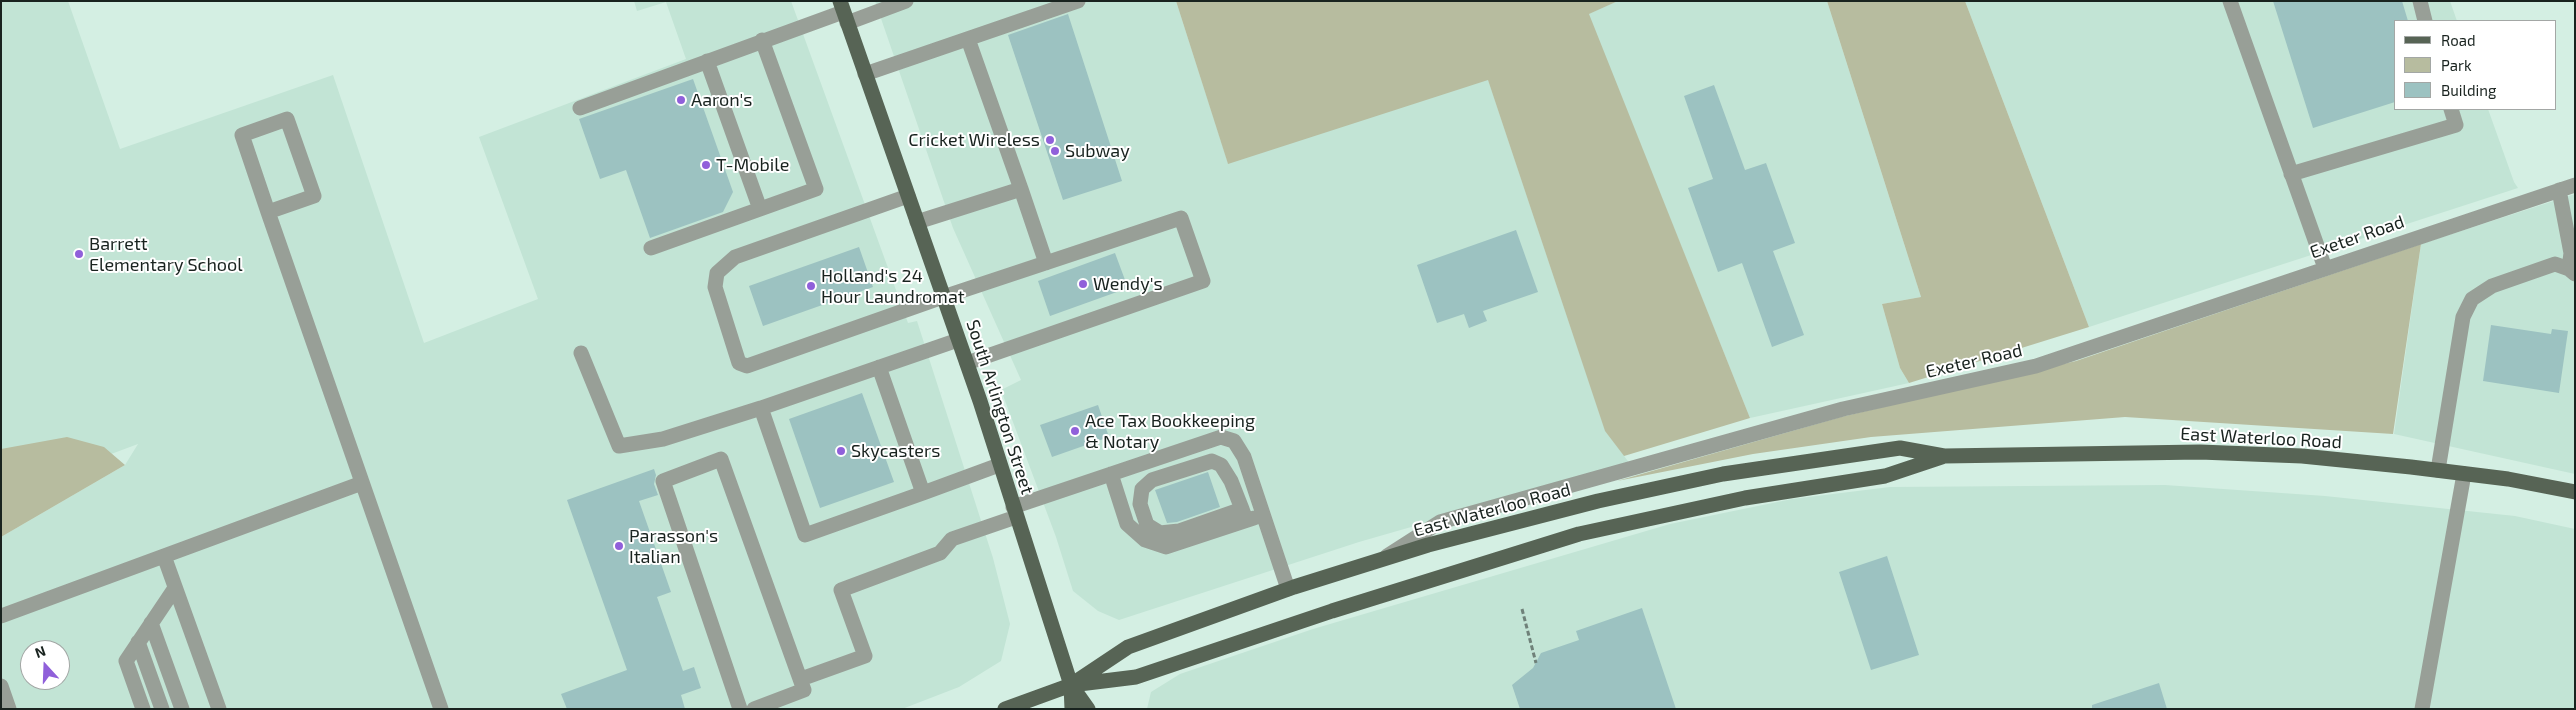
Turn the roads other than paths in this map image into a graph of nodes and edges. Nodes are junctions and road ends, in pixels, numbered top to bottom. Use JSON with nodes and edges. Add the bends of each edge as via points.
{"nodes":[{"id":1,"x":1078,"y":1,"type":"edge"},
{"id":2,"x":2230,"y":1,"type":"edge"},
{"id":3,"x":2420,"y":1,"type":"edge"},
{"id":4,"x":901,"y":2,"type":"edge"},
{"id":5,"x":843,"y":12,"type":"edge"},
{"id":6,"x":2426,"y":20,"type":"edge"},
{"id":7,"x":968,"y":39,"type":"junction"},
{"id":8,"x":762,"y":40,"type":"junction"},
{"id":9,"x":707,"y":61,"type":"junction"},
{"id":10,"x":865,"y":74,"type":"junction"},
{"id":11,"x":580,"y":108,"type":"dead end"},
{"id":12,"x":2451,"y":110,"type":"edge"},
{"id":13,"x":2291,"y":174,"type":"junction"},
{"id":14,"x":2575,"y":185,"type":"edge"},
{"id":15,"x":1021,"y":189,"type":"junction"},
{"id":16,"x":2559,"y":190,"type":"junction"},
{"id":17,"x":908,"y":196,"type":"junction"},
{"id":18,"x":760,"y":209,"type":"junction"},
{"id":19,"x":268,"y":212,"type":"junction"},
{"id":20,"x":917,"y":222,"type":"junction"},
{"id":21,"x":651,"y":248,"type":"dead end"},
{"id":22,"x":1046,"y":263,"type":"junction"},
{"id":23,"x":2324,"y":268,"type":"junction"},
{"id":24,"x":2572,"y":272,"type":"edge"},
{"id":25,"x":943,"y":297,"type":"junction"},
{"id":26,"x":958,"y":340,"type":"junction"},
{"id":27,"x":581,"y":353,"type":"dead end"},
{"id":28,"x":966,"y":363,"type":"junction"},
{"id":29,"x":878,"y":367,"type":"junction"},
{"id":30,"x":761,"y":408,"type":"junction"},
{"id":31,"x":1944,"y":456,"type":"junction"},
{"id":32,"x":999,"y":464,"type":"junction"},
{"id":33,"x":2438,"y":470,"type":"junction"},
{"id":34,"x":1112,"y":474,"type":"junction"},
{"id":35,"x":2464,"y":474,"type":"junction"},
{"id":36,"x":362,"y":483,"type":"junction"},
{"id":37,"x":2575,"y":492,"type":"edge"},
{"id":38,"x":923,"y":493,"type":"junction"},
{"id":39,"x":1015,"y":512,"type":"junction"},
{"id":40,"x":1244,"y":515,"type":"junction"},
{"id":41,"x":1263,"y":515,"type":"junction"},
{"id":42,"x":164,"y":556,"type":"junction"},
{"id":43,"x":1379,"y":560,"type":"junction"},
{"id":44,"x":175,"y":588,"type":"junction"},
{"id":45,"x":1288,"y":589,"type":"junction"},
{"id":46,"x":1,"y":616,"type":"edge"},
{"id":47,"x":151,"y":623,"type":"junction"},
{"id":48,"x":138,"y":642,"type":"junction"},
{"id":49,"x":800,"y":679,"type":"junction"},
{"id":50,"x":1071,"y":685,"type":"junction"},
{"id":51,"x":1,"y":686,"type":"edge"},
{"id":52,"x":779,"y":705,"type":"edge"},
{"id":53,"x":10,"y":709,"type":"edge"},
{"id":54,"x":143,"y":709,"type":"edge"},
{"id":55,"x":162,"y":709,"type":"edge"},
{"id":56,"x":182,"y":709,"type":"edge"},
{"id":57,"x":219,"y":709,"type":"edge"},
{"id":58,"x":441,"y":709,"type":"edge"},
{"id":59,"x":740,"y":709,"type":"edge"},
{"id":60,"x":754,"y":709,"type":"edge"},
{"id":61,"x":1005,"y":709,"type":"edge"},
{"id":62,"x":1072,"y":709,"type":"edge"},
{"id":63,"x":1088,"y":709,"type":"edge"},
{"id":64,"x":2422,"y":709,"type":"edge"}],
"edges":[{"from":1,"to":7,"type":"street"},
{"from":2,"to":13,"type":"street"},
{"from":3,"to":6,"type":"street"},
{"from":4,"to":5,"type":"street"},
{"from":5,"to":8,"type":"street"},
{"from":5,"to":10,"type":"main road","name":"South Arlington Street"},
{"from":7,"to":10,"type":"street"},
{"from":7,"to":15,"type":"street"},
{"from":8,"to":9,"type":"street"},
{"from":8,"to":18,"type":"street","via":[[816,189]]},
{"from":9,"to":11,"type":"street"},
{"from":9,"to":18,"type":"street"},
{"from":10,"to":17,"type":"main road","name":"South Arlington Street"},
{"from":12,"to":13,"type":"street","via":[[2456,125]]},
{"from":13,"to":23,"type":"street"},
{"from":14,"to":16,"type":"street","name":"Exeter Road"},
{"from":15,"to":20,"type":"street"},
{"from":15,"to":22,"type":"street"},
{"from":16,"to":23,"type":"street","name":"Exeter Road"},
{"from":16,"to":24,"type":"street"},
{"from":17,"to":20,"type":"main road","name":"South Arlington Street"},
{"from":17,"to":25,"type":"street","via":[[735,257],[717,273],[714,287],[739,363],[747,366]]},
{"from":18,"to":21,"type":"street"},
{"from":19,"to":19,"type":"street","via":[[242,134],[288,119],[314,196]]},
{"from":19,"to":36,"type":"street"},
{"from":20,"to":25,"type":"main road","name":"South Arlington Street"},
{"from":22,"to":25,"type":"street"},
{"from":22,"to":28,"type":"street","via":[[1181,218],[1203,281]]},
{"from":23,"to":43,"type":"street","name":"Exeter Road","via":[[2036,366],[1843,409],[1440,522]]},
{"from":24,"to":33,"type":"street","via":[[2555,264],[2492,286],[2472,299],[2462,317]]},
{"from":25,"to":26,"type":"main road","name":"South Arlington Street"},
{"from":26,"to":28,"type":"main road","name":"South Arlington Street"},
{"from":26,"to":29,"type":"street"},
{"from":27,"to":30,"type":"street","via":[[619,446],[663,439]]},
{"from":28,"to":32,"type":"main road","name":"South Arlington Street"},
{"from":29,"to":30,"type":"street"},
{"from":29,"to":38,"type":"street"},
{"from":30,"to":38,"type":"street","via":[[805,535]]},
{"from":31,"to":33,"type":"main road","name":"East Waterloo Road","via":[[2200,452],[2302,456]]},
{"from":31,"to":43,"type":"main road","name":"East Waterloo Road","via":[[1900,448],[1723,474],[1598,501]]},
{"from":31,"to":50,"type":"main road","name":"East Waterloo Road","via":[[1885,476],[1744,498],[1579,534],[1332,611],[1136,677]]},
{"from":32,"to":38,"type":"street"},
{"from":32,"to":39,"type":"main road","name":"South Arlington Street"},
{"from":33,"to":35,"type":"main road","name":"East Waterloo Road"},
{"from":34,"to":39,"type":"street"},
{"from":34,"to":40,"type":"street","via":[[1127,524],[1145,540],[1166,547]]},
{"from":34,"to":41,"type":"street","via":[[1221,437],[1234,441],[1244,457]]},
{"from":35,"to":37,"type":"main road","name":"East Waterloo Road"},
{"from":35,"to":64,"type":"street"},
{"from":36,"to":42,"type":"street"},
{"from":36,"to":58,"type":"street"},
{"from":39,"to":49,"type":"street","via":[[952,539],[940,553],[841,590],[865,656]]},
{"from":39,"to":50,"type":"main road","name":"South Arlington Street"},
{"from":40,"to":40,"type":"street","via":[[1231,481],[1221,465],[1212,461],[1152,480],[1142,489],[1140,504],[1146,525],[1160,533]]},
{"from":40,"to":41,"type":"street"},
{"from":41,"to":45,"type":"street"},
{"from":42,"to":44,"type":"street"},
{"from":42,"to":46,"type":"street"},
{"from":43,"to":45,"type":"main road","name":"East Waterloo Road"},
{"from":44,"to":47,"type":"street"},
{"from":44,"to":57,"type":"street"},
{"from":45,"to":50,"type":"main road","name":"East Waterloo Road","via":[[1128,647]]},
{"from":47,"to":48,"type":"street"},
{"from":47,"to":56,"type":"street"},
{"from":48,"to":54,"type":"street","via":[[126,662]]},
{"from":48,"to":55,"type":"street"},
{"from":49,"to":52,"type":"street","via":[[804,690]]},
{"from":49,"to":59,"type":"street","via":[[721,459],[663,481]]},
{"from":50,"to":61,"type":"main road","name":"East Waterloo Road"},
{"from":50,"to":62,"type":"main road","name":"South Arlington Street"},
{"from":50,"to":63,"type":"main road","name":"South Arlington Street"},
{"from":51,"to":53,"type":"street"},
{"from":52,"to":60,"type":"street"}]}
